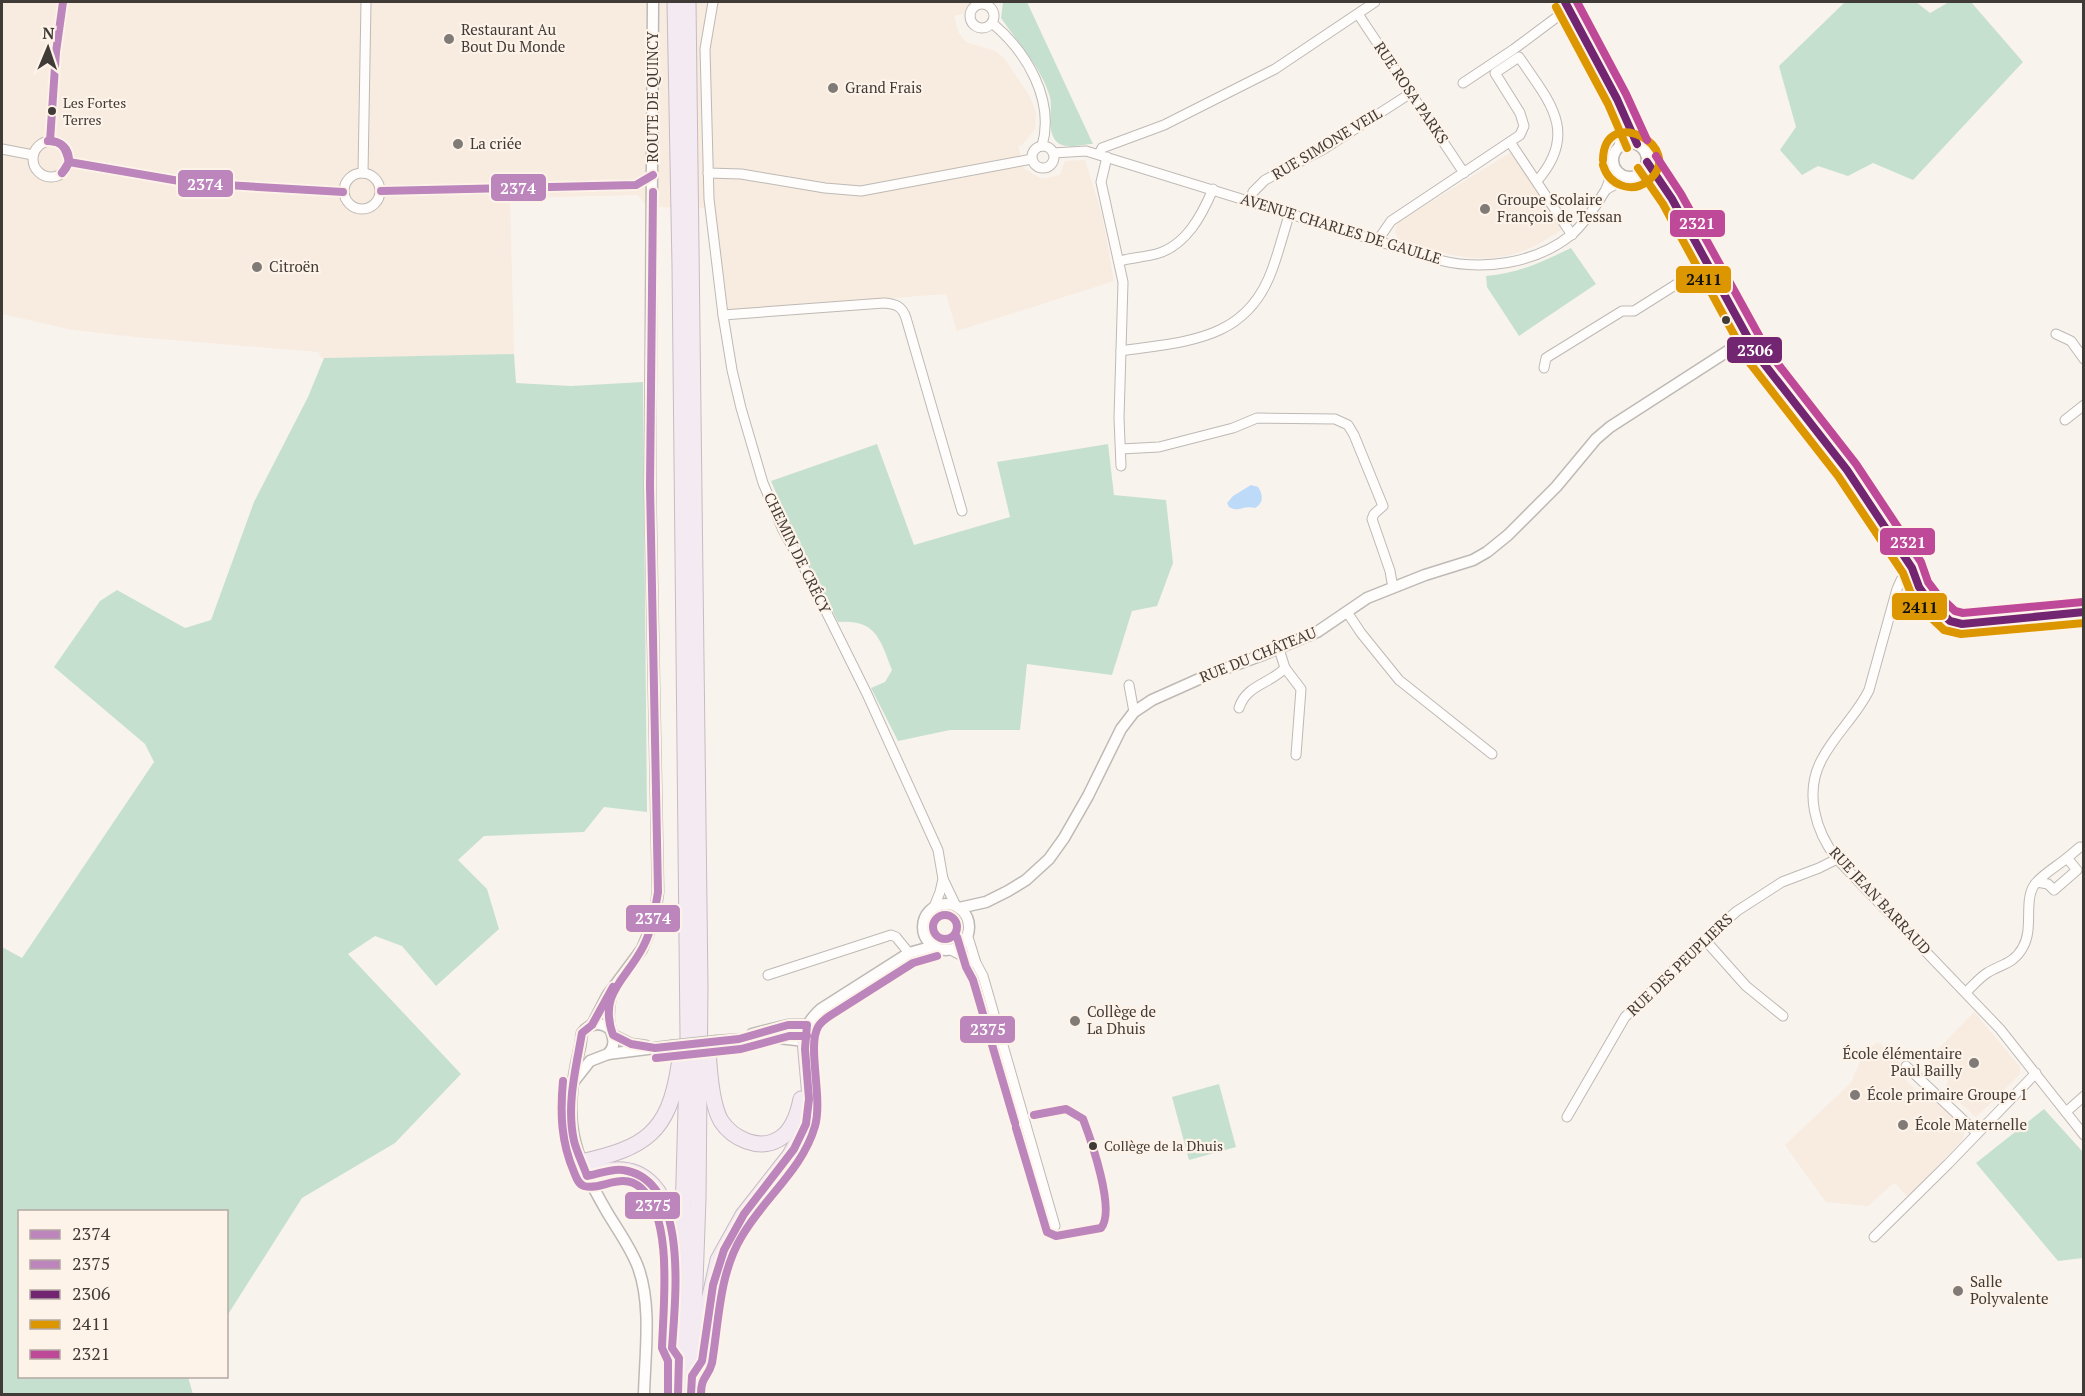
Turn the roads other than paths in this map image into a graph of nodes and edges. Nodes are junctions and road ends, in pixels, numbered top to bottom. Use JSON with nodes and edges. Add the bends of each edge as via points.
{"nodes":[{"id":1,"x":63,"y":2,"type":"edge"},
{"id":2,"x":366,"y":2,"type":"edge"},
{"id":3,"x":653,"y":2,"type":"edge"},
{"id":4,"x":675,"y":2,"type":"edge"},
{"id":5,"x":688,"y":2,"type":"edge"},
{"id":6,"x":713,"y":2,"type":"edge"},
{"id":7,"x":1375,"y":2,"type":"edge"},
{"id":8,"x":1567,"y":5,"type":"edge"},
{"id":9,"x":1358,"y":14,"type":"junction"},
{"id":10,"x":992,"y":23,"type":"dead end"},
{"id":11,"x":1463,"y":83,"type":"dead end"},
{"id":12,"x":1411,"y":93,"type":"junction"},
{"id":13,"x":1617,"y":99,"type":"junction"},
{"id":14,"x":50,"y":141,"type":"junction"},
{"id":15,"x":1510,"y":142,"type":"junction"},
{"id":16,"x":1637,"y":144,"type":"junction"},
{"id":17,"x":1042,"y":146,"type":"junction"},
{"id":18,"x":1620,"y":146,"type":"junction"},
{"id":19,"x":2,"y":149,"type":"edge"},
{"id":20,"x":1053,"y":153,"type":"junction"},
{"id":21,"x":33,"y":155,"type":"junction"},
{"id":22,"x":1103,"y":156,"type":"junction"},
{"id":23,"x":1032,"y":159,"type":"junction"},
{"id":24,"x":69,"y":162,"type":"junction"},
{"id":25,"x":1647,"y":162,"type":"junction"},
{"id":26,"x":1614,"y":165,"type":"junction"},
{"id":27,"x":363,"y":173,"type":"junction"},
{"id":28,"x":708,"y":173,"type":"junction"},
{"id":29,"x":1464,"y":173,"type":"junction"},
{"id":30,"x":653,"y":175,"type":"junction"},
{"id":31,"x":1634,"y":176,"type":"junction"},
{"id":32,"x":1538,"y":181,"type":"junction"},
{"id":33,"x":636,"y":185,"type":"junction"},
{"id":34,"x":1213,"y":189,"type":"junction"},
{"id":35,"x":1607,"y":189,"type":"junction"},
{"id":36,"x":381,"y":191,"type":"junction"},
{"id":37,"x":343,"y":192,"type":"junction"},
{"id":38,"x":653,"y":192,"type":"junction"},
{"id":39,"x":1669,"y":195,"type":"junction"},
{"id":40,"x":1250,"y":201,"type":"junction"},
{"id":41,"x":1290,"y":212,"type":"junction"},
{"id":42,"x":1572,"y":235,"type":"junction"},
{"id":43,"x":1378,"y":240,"type":"junction"},
{"id":44,"x":1119,"y":261,"type":"junction"},
{"id":45,"x":1707,"y":265,"type":"junction"},
{"id":46,"x":723,"y":315,"type":"junction"},
{"id":47,"x":2056,"y":334,"type":"dead end"},
{"id":48,"x":1748,"y":338,"type":"junction"},
{"id":49,"x":1121,"y":351,"type":"junction"},
{"id":50,"x":2084,"y":359,"type":"edge"},
{"id":51,"x":1544,"y":368,"type":"dead end"},
{"id":52,"x":2084,"y":405,"type":"edge"},
{"id":53,"x":2065,"y":420,"type":"dead end"},
{"id":54,"x":1121,"y":449,"type":"junction"},
{"id":55,"x":1121,"y":466,"type":"dead end"},
{"id":56,"x":962,"y":511,"type":"dead end"},
{"id":57,"x":1912,"y":568,"type":"junction"},
{"id":58,"x":1393,"y":588,"type":"junction"},
{"id":59,"x":1347,"y":612,"type":"junction"},
{"id":60,"x":2084,"y":612,"type":"edge"},
{"id":61,"x":1279,"y":649,"type":"junction"},
{"id":62,"x":1285,"y":668,"type":"junction"},
{"id":63,"x":1129,"y":684,"type":"dead end"},
{"id":64,"x":1239,"y":708,"type":"dead end"},
{"id":65,"x":1134,"y":711,"type":"junction"},
{"id":66,"x":1492,"y":754,"type":"dead end"},
{"id":67,"x":1296,"y":755,"type":"dead end"},
{"id":68,"x":2080,"y":846,"type":"dead end"},
{"id":69,"x":2067,"y":858,"type":"junction"},
{"id":70,"x":1837,"y":859,"type":"junction"},
{"id":71,"x":942,"y":879,"type":"junction"},
{"id":72,"x":2037,"y":882,"type":"junction"},
{"id":73,"x":957,"y":907,"type":"junction"},
{"id":74,"x":934,"y":908,"type":"junction"},
{"id":75,"x":923,"y":928,"type":"junction"},
{"id":76,"x":967,"y":934,"type":"junction"},
{"id":77,"x":1705,"y":940,"type":"junction"},
{"id":78,"x":934,"y":946,"type":"junction"},
{"id":79,"x":949,"y":949,"type":"junction"},
{"id":80,"x":909,"y":952,"type":"junction"},
{"id":81,"x":976,"y":963,"type":"junction"},
{"id":82,"x":768,"y":975,"type":"dead end"},
{"id":83,"x":616,"y":984,"type":"junction"},
{"id":84,"x":700,"y":987,"type":"junction"},
{"id":85,"x":1966,"y":992,"type":"junction"},
{"id":86,"x":1783,"y":1016,"type":"dead end"},
{"id":87,"x":807,"y":1024,"type":"junction"},
{"id":88,"x":592,"y":1025,"type":"junction"},
{"id":89,"x":612,"y":1032,"type":"junction"},
{"id":90,"x":688,"y":1037,"type":"junction"},
{"id":91,"x":739,"y":1039,"type":"junction"},
{"id":92,"x":805,"y":1041,"type":"junction"},
{"id":93,"x":581,"y":1044,"type":"junction"},
{"id":94,"x":655,"y":1048,"type":"junction"},
{"id":95,"x":603,"y":1055,"type":"junction"},
{"id":96,"x":1906,"y":1066,"type":"dead end"},
{"id":97,"x":2036,"y":1073,"type":"junction"},
{"id":98,"x":807,"y":1076,"type":"junction"},
{"id":99,"x":573,"y":1082,"type":"junction"},
{"id":100,"x":2084,"y":1096,"type":"edge"},
{"id":101,"x":2066,"y":1112,"type":"junction"},
{"id":102,"x":1567,"y":1117,"type":"dead end"},
{"id":103,"x":1977,"y":1133,"type":"junction"},
{"id":104,"x":2084,"y":1135,"type":"edge"},
{"id":105,"x":584,"y":1169,"type":"junction"},
{"id":106,"x":1055,"y":1226,"type":"dead end"},
{"id":107,"x":1874,"y":1237,"type":"dead end"},
{"id":108,"x":679,"y":1358,"type":"junction"},
{"id":109,"x":692,"y":1377,"type":"junction"},
{"id":110,"x":644,"y":1395,"type":"edge"},
{"id":111,"x":678,"y":1395,"type":"edge"},
{"id":112,"x":691,"y":1395,"type":"edge"}],
"edges":[{"from":1,"to":14,"type":"street"},
{"from":2,"to":27,"type":"street"},
{"from":3,"to":30,"type":"street","name":"ROUTE DE QUINCY"},
{"from":4,"to":90,"type":"highway"},
{"from":5,"to":84,"type":"highway"},
{"from":6,"to":28,"type":"street","name":"CHEMIN DE CRÉCY","via":[[705,49]]},
{"from":7,"to":9,"type":"street"},
{"from":8,"to":11,"type":"street","via":[[1514,49]]},
{"from":8,"to":13,"type":"street"},
{"from":9,"to":12,"type":"street","name":"RUE ROSA PARKS"},
{"from":9,"to":22,"type":"street","via":[[1275,69],[1164,125],[1102,148]]},
{"from":10,"to":17,"type":"street","via":[[1024,60],[1039,86],[1046,122]]},
{"from":12,"to":29,"type":"street","name":"RUE ROSA PARKS"},
{"from":12,"to":40,"type":"street","name":"RUE SIMONE VEIL","via":[[1324,149],[1265,180]]},
{"from":13,"to":16,"type":"street"},
{"from":13,"to":18,"type":"street"},
{"from":14,"to":21,"type":"street","via":[[39,145]]},
{"from":14,"to":24,"type":"street","via":[[63,145]]},
{"from":15,"to":29,"type":"street"},
{"from":15,"to":32,"type":"street"},
{"from":15,"to":32,"type":"street","via":[[1524,126],[1495,73],[1519,57],[1548,100],[1559,128],[1558,146]]},
{"from":16,"to":18,"type":"street"},
{"from":16,"to":25,"type":"street","via":[[1645,151]]},
{"from":17,"to":20,"type":"street"},
{"from":17,"to":23,"type":"street","via":[[1035,149]]},
{"from":18,"to":26,"type":"street","via":[[1613,157]]},
{"from":19,"to":21,"type":"street"},
{"from":20,"to":22,"type":"street","name":"AVENUE CHARLES DE GAULLE","via":[[1086,151]]},
{"from":20,"to":23,"type":"street","via":[[1053,160],[1045,168],[1035,165]]},
{"from":21,"to":24,"type":"street","via":[[37,170],[46,176],[61,174]]},
{"from":22,"to":34,"type":"street","name":"AVENUE CHARLES DE GAULLE"},
{"from":22,"to":44,"type":"street","via":[[1101,182]]},
{"from":23,"to":28,"type":"street","via":[[861,191]]},
{"from":24,"to":37,"type":"street","via":[[191,183]]},
{"from":25,"to":31,"type":"street","via":[[1643,172]]},
{"from":25,"to":39,"type":"street"},
{"from":26,"to":31,"type":"street","via":[[1620,173]]},
{"from":26,"to":35,"type":"street","name":"AVENUE CHARLES DE GAULLE"},
{"from":27,"to":36,"type":"street","via":[[377,181]]},
{"from":27,"to":37,"type":"street","via":[[351,176]]},
{"from":28,"to":46,"type":"street","name":"CHEMIN DE CRÉCY"},
{"from":29,"to":43,"type":"street","via":[[1391,221]]},
{"from":30,"to":33,"type":"street"},
{"from":30,"to":38,"type":"street","name":"ROUTE DE QUINCY"},
{"from":31,"to":35,"type":"street","name":"AVENUE CHARLES DE GAULLE"},
{"from":31,"to":39,"type":"street"},
{"from":32,"to":42,"type":"street"},
{"from":33,"to":36,"type":"street"},
{"from":33,"to":38,"type":"street"},
{"from":34,"to":40,"type":"street","name":"AVENUE CHARLES DE GAULLE"},
{"from":34,"to":44,"type":"street","via":[[1195,224],[1176,244],[1158,253]]},
{"from":35,"to":42,"type":"street","name":"AVENUE CHARLES DE GAULLE"},
{"from":36,"to":37,"type":"street","via":[[373,206],[362,210],[351,207]]},
{"from":38,"to":83,"type":"street","name":"ROUTE DE QUINCY","via":[[650,486],[658,892],[654,920],[642,949]]},
{"from":39,"to":45,"type":"street"},
{"from":40,"to":41,"type":"street","name":"AVENUE CHARLES DE GAULLE"},
{"from":41,"to":43,"type":"street","name":"AVENUE CHARLES DE GAULLE"},
{"from":41,"to":49,"type":"street","via":[[1264,287],[1255,303],[1234,323],[1205,337]]},
{"from":42,"to":43,"type":"street","name":"AVENUE CHARLES DE GAULLE","via":[[1547,250],[1514,262],[1481,266],[1453,264]]},
{"from":44,"to":49,"type":"street","via":[[1123,282]]},
{"from":45,"to":48,"type":"street"},
{"from":45,"to":51,"type":"street","via":[[1634,311],[1622,311],[1546,358]]},
{"from":46,"to":56,"type":"street","via":[[884,303],[900,307]]},
{"from":46,"to":71,"type":"street","name":"CHEMIN DE CRÉCY","via":[[741,408],[763,483],[867,694],[938,850]]},
{"from":47,"to":50,"type":"street","via":[[2071,341]]},
{"from":48,"to":57,"type":"street","via":[[1847,470]]},
{"from":48,"to":58,"type":"street","name":"RUE DU CHÂTEAU","via":[[1610,427],[1548,495],[1487,552]]},
{"from":49,"to":54,"type":"street"},
{"from":52,"to":53,"type":"street"},
{"from":54,"to":55,"type":"street"},
{"from":54,"to":58,"type":"street","via":[[1159,447],[1257,418],[1342,421],[1354,435],[1383,506],[1372,519]]},
{"from":57,"to":60,"type":"street","via":[[1929,601],[1950,621],[1962,624]]},
{"from":57,"to":70,"type":"street","name":"RUE JEAN BARRAUD","via":[[1901,579],[1893,599],[1869,690],[1822,757],[1814,779],[1815,817],[1820,834]]},
{"from":58,"to":59,"type":"street","name":"RUE DU CHÂTEAU","via":[[1367,598]]},
{"from":59,"to":61,"type":"street","name":"RUE DU CHÂTEAU","via":[[1317,632]]},
{"from":59,"to":66,"type":"street","via":[[1399,680]]},
{"from":61,"to":62,"type":"street"},
{"from":61,"to":65,"type":"street","name":"RUE DU CHÂTEAU","via":[[1208,675]]},
{"from":62,"to":64,"type":"street","via":[[1250,690]]},
{"from":62,"to":67,"type":"street","via":[[1301,689]]},
{"from":63,"to":65,"type":"street"},
{"from":65,"to":73,"type":"street","name":"RUE DU CHÂTEAU","via":[[1049,859],[1008,891],[986,902]]},
{"from":68,"to":69,"type":"street"},
{"from":69,"to":72,"type":"street"},
{"from":69,"to":72,"type":"street","via":[[2077,870],[2054,890]]},
{"from":70,"to":77,"type":"street","name":"RUE DES PEUPLIERS","via":[[1782,882],[1737,911]]},
{"from":70,"to":85,"type":"street","name":"RUE JEAN BARRAUD"},
{"from":71,"to":73,"type":"street","name":"CHEMIN DE CRÉCY"},
{"from":71,"to":74,"type":"street","name":"CHEMIN DE CRÉCY"},
{"from":72,"to":85,"type":"street","via":[[2030,897],[2029,934],[2023,948],[2015,958],[1987,973]]},
{"from":73,"to":74,"type":"street","via":[[944,904]]},
{"from":73,"to":76,"type":"street","via":[[967,919]]},
{"from":74,"to":75,"type":"street","via":[[926,916]]},
{"from":75,"to":78,"type":"street","via":[[926,939]]},
{"from":75,"to":80,"type":"street"},
{"from":76,"to":79,"type":"street","via":[[960,944]]},
{"from":76,"to":81,"type":"street"},
{"from":77,"to":86,"type":"street","via":[[1746,986]]},
{"from":77,"to":102,"type":"street","name":"RUE DES PEUPLIERS","via":[[1625,1017]]},
{"from":78,"to":79,"type":"street"},
{"from":78,"to":80,"type":"street"},
{"from":79,"to":81,"type":"street"},
{"from":80,"to":82,"type":"street","via":[[891,936]]},
{"from":80,"to":87,"type":"street","via":[[821,1009]]},
{"from":81,"to":106,"type":"street"},
{"from":83,"to":88,"type":"street","name":"ROUTE DE QUINCY"},
{"from":83,"to":89,"type":"street","via":[[609,1006]]},
{"from":84,"to":98,"type":"highway","via":[[708,995],[708,1052],[714,1103],[731,1134],[746,1142],[778,1140],[798,1115]]},
{"from":84,"to":109,"type":"highway"},
{"from":85,"to":97,"type":"street","name":"RUE JEAN BARRAUD"},
{"from":87,"to":91,"type":"street","via":[[788,1025]]},
{"from":87,"to":92,"type":"street"},
{"from":88,"to":89,"type":"street","via":[[601,1024]]},
{"from":88,"to":93,"type":"street","via":[[582,1033]]},
{"from":89,"to":94,"type":"street","via":[[631,1044]]},
{"from":89,"to":95,"type":"street","via":[[614,1044]]},
{"from":90,"to":105,"type":"highway","via":[[679,1050],[674,1094],[656,1130],[638,1144]]},
{"from":90,"to":108,"type":"highway"},
{"from":91,"to":92,"type":"street"},
{"from":91,"to":94,"type":"street","bridge":true},
{"from":92,"to":98,"type":"highway"},
{"from":93,"to":95,"type":"street","via":[[588,1054]]},
{"from":93,"to":99,"type":"street"},
{"from":94,"to":95,"type":"street"},
{"from":95,"to":99,"type":"street","via":[[590,1061]]},
{"from":96,"to":103,"type":"street"},
{"from":97,"to":101,"type":"street","name":"RUE JEAN BARRAUD"},
{"from":97,"to":103,"type":"street"},
{"from":98,"to":109,"type":"highway","via":[[810,1097],[806,1125],[790,1155],[743,1215],[718,1260],[701,1365]]},
{"from":99,"to":105,"type":"street","via":[[570,1116]]},
{"from":100,"to":101,"type":"street"},
{"from":101,"to":104,"type":"street","name":"RUE JEAN BARRAUD"},
{"from":103,"to":107,"type":"street"},
{"from":105,"to":108,"type":"highway","via":[[629,1171],[644,1176],[664,1199],[674,1237],[672,1348]]},
{"from":105,"to":110,"type":"street","via":[[638,1265],[646,1293]]},
{"from":108,"to":111,"type":"highway"},
{"from":109,"to":112,"type":"highway"}]}
